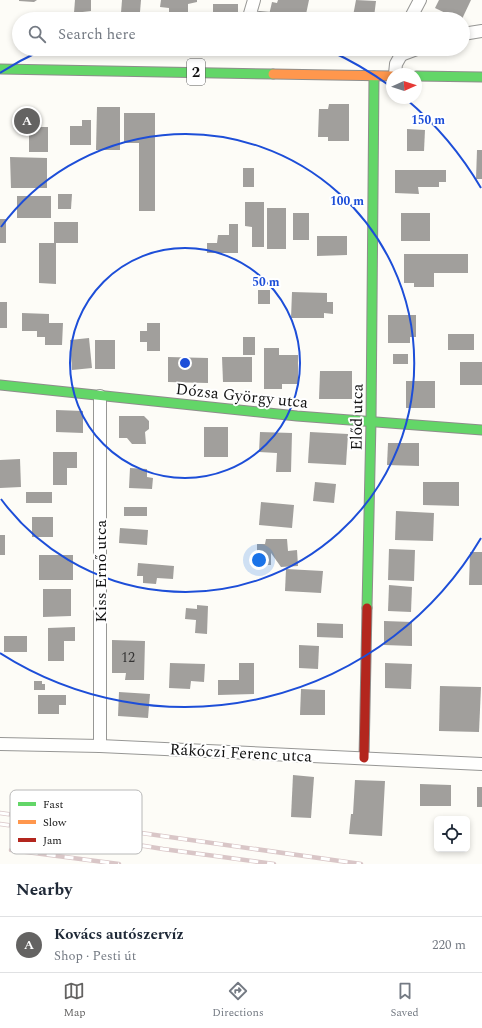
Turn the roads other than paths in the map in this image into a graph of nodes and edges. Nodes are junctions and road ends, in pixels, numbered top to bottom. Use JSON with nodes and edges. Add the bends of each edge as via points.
{"nodes":[{"id":1,"x":254,"y":0,"type":"edge"},
{"id":2,"x":420,"y":0,"type":"edge"},
{"id":3,"x":250,"y":12,"type":"edge"},
{"id":4,"x":414,"y":12,"type":"edge"},
{"id":5,"x":482,"y":31,"type":"edge"},
{"id":6,"x":470,"y":33,"type":"edge"},
{"id":7,"x":399,"y":56,"type":"edge"},
{"id":8,"x":396,"y":68,"type":"edge"},
{"id":9,"x":0,"y":69,"type":"edge"},
{"id":10,"x":374,"y":76,"type":"junction"},
{"id":11,"x":386,"y":76,"type":"edge"},
{"id":12,"x":422,"y":76,"type":"edge"},
{"id":13,"x":482,"y":77,"type":"edge"},
{"id":14,"x":0,"y":385,"type":"edge"},
{"id":15,"x":100,"y":396,"type":"junction"},
{"id":16,"x":371,"y":421,"type":"junction"},
{"id":17,"x":482,"y":430,"type":"edge"},
{"id":18,"x":0,"y":744,"type":"edge"},
{"id":19,"x":100,"y":746,"type":"junction"},
{"id":20,"x":364,"y":758,"type":"junction"},
{"id":21,"x":482,"y":764,"type":"edge"}],
"edges":[{"from":1,"to":3,"type":"street"},
{"from":2,"to":4,"type":"street"},
{"from":5,"to":6,"type":"street"},
{"from":7,"to":8,"type":"street"},
{"from":9,"to":10,"type":"street","number":"2"},
{"from":10,"to":11,"type":"street","number":"2"},
{"from":10,"to":16,"type":"street","name":"Előd utca"},
{"from":12,"to":13,"type":"street"},
{"from":14,"to":15,"type":"street","name":"Dózsa György utca"},
{"from":15,"to":16,"type":"street","name":"Dózsa György utca"},
{"from":15,"to":19,"type":"street","name":"Kiss Ernő utca"},
{"from":16,"to":17,"type":"street","name":"Dózsa György utca"},
{"from":16,"to":20,"type":"street","name":"Előd utca"},
{"from":18,"to":19,"type":"street","name":"Rákóczi Ferenc utca"},
{"from":19,"to":20,"type":"street","name":"Rákóczi Ferenc utca"},
{"from":20,"to":21,"type":"street","name":"Rákóczi Ferenc utca"}]}
